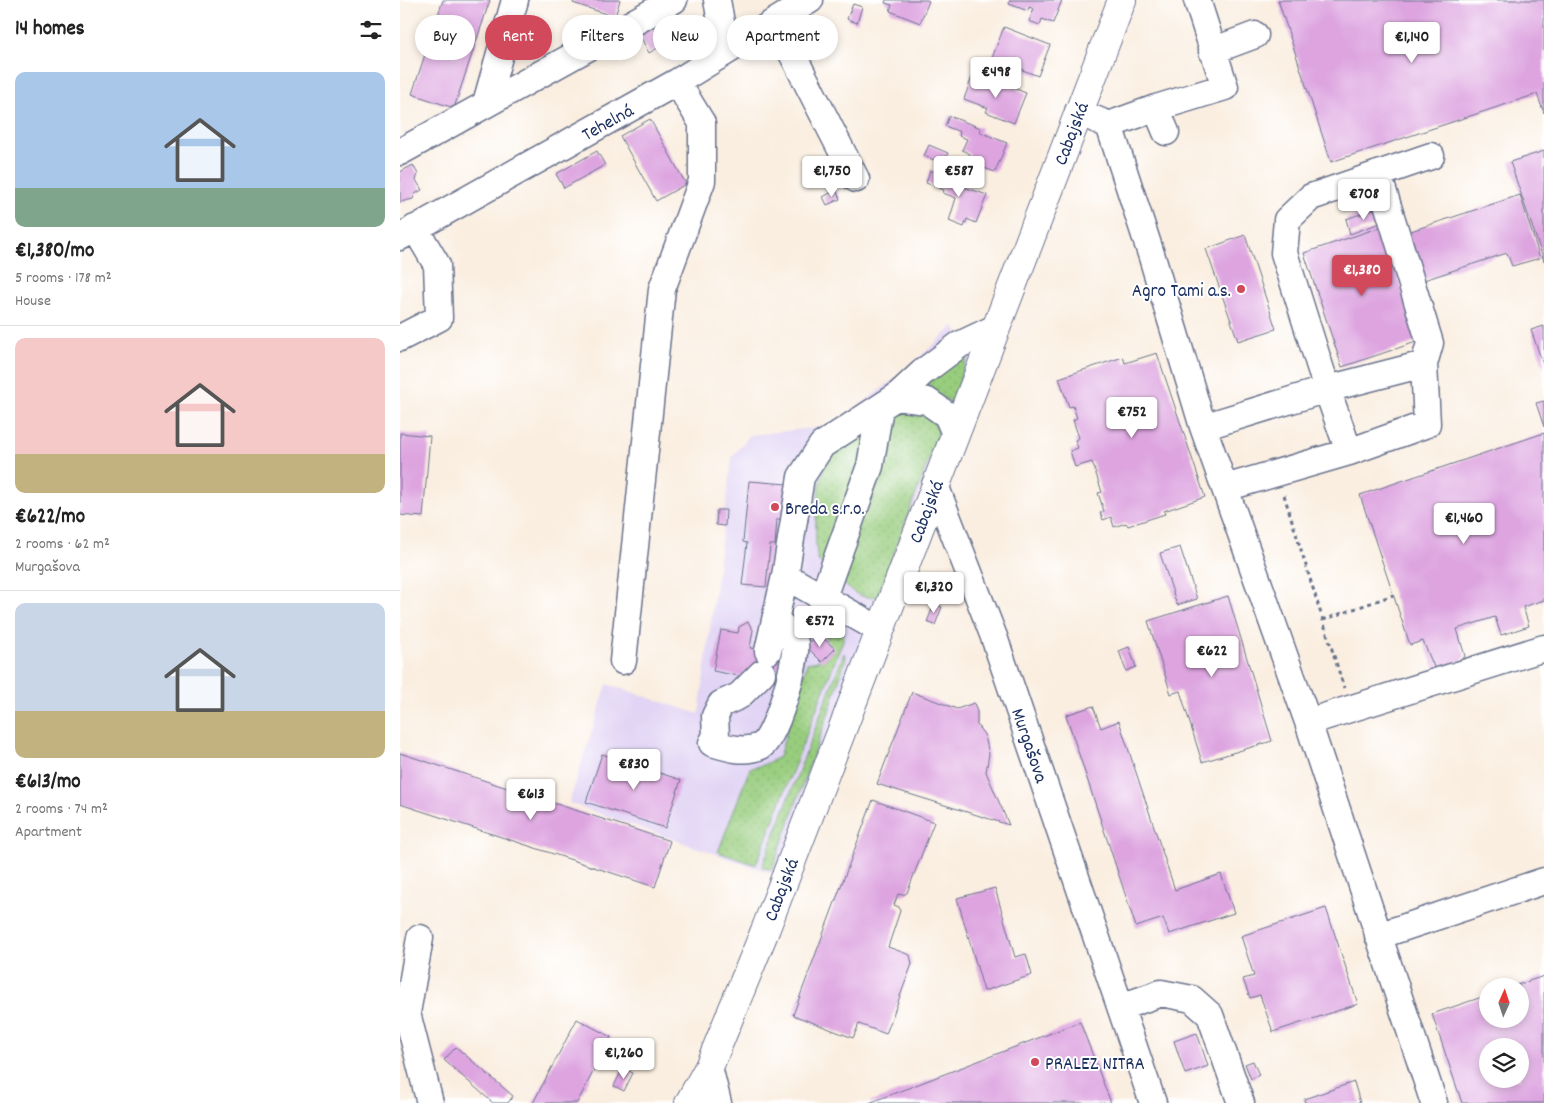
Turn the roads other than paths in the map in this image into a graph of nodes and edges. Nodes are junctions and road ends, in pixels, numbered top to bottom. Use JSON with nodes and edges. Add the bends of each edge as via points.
{"nodes":[{"id":1,"x":515,"y":0,"type":"edge"},
{"id":2,"x":717,"y":0,"type":"edge"},
{"id":3,"x":810,"y":0,"type":"edge"},
{"id":4,"x":1122,"y":0,"type":"edge"},
{"id":5,"x":1197,"y":0,"type":"edge"},
{"id":6,"x":661,"y":3,"type":"edge"},
{"id":7,"x":787,"y":15,"type":"edge"},
{"id":8,"x":1255,"y":35,"type":"dead end"},
{"id":9,"x":726,"y":50,"type":"joint"},
{"id":10,"x":1212,"y":50,"type":"junction"},
{"id":11,"x":795,"y":60,"type":"edge"},
{"id":12,"x":678,"y":82,"type":"junction"},
{"id":13,"x":486,"y":103,"type":"junction"},
{"id":14,"x":1156,"y":108,"type":"junction"},
{"id":15,"x":1078,"y":112,"type":"junction"},
{"id":16,"x":1109,"y":125,"type":"junction"},
{"id":17,"x":1166,"y":132,"type":"dead end"},
{"id":18,"x":400,"y":152,"type":"edge"},
{"id":19,"x":1432,"y":156,"type":"dead end"},
{"id":20,"x":1378,"y":174,"type":"junction"},
{"id":21,"x":856,"y":179,"type":"dead end"},
{"id":22,"x":407,"y":232,"type":"edge"},
{"id":23,"x":995,"y":328,"type":"junction"},
{"id":24,"x":400,"y":338,"type":"edge"},
{"id":25,"x":1424,"y":364,"type":"junction"},
{"id":26,"x":1326,"y":389,"type":"junction"},
{"id":27,"x":888,"y":402,"type":"junction"},
{"id":28,"x":1203,"y":427,"type":"junction"},
{"id":29,"x":955,"y":434,"type":"junction"},
{"id":30,"x":1349,"y":452,"type":"junction"},
{"id":31,"x":935,"y":485,"type":"junction"},
{"id":32,"x":1225,"y":488,"type":"junction"},
{"id":33,"x":785,"y":576,"type":"junction"},
{"id":34,"x":823,"y":598,"type":"junction"},
{"id":35,"x":776,"y":620,"type":"junction"},
{"id":36,"x":880,"y":630,"type":"junction"},
{"id":37,"x":1544,"y":648,"type":"edge"},
{"id":38,"x":623,"y":661,"type":"dead end"},
{"id":39,"x":739,"y":696,"type":"junction"},
{"id":40,"x":778,"y":714,"type":"junction"},
{"id":41,"x":1308,"y":722,"type":"junction"},
{"id":42,"x":1544,"y":881,"type":"edge"},
{"id":43,"x":1378,"y":936,"type":"junction"},
{"id":44,"x":420,"y":938,"type":"dead end"},
{"id":45,"x":1121,"y":1008,"type":"junction"},
{"id":46,"x":708,"y":1067,"type":"junction"},
{"id":47,"x":430,"y":1103,"type":"edge"},
{"id":48,"x":689,"y":1103,"type":"edge"},
{"id":49,"x":718,"y":1103,"type":"edge"},
{"id":50,"x":1153,"y":1103,"type":"edge"},
{"id":51,"x":1241,"y":1103,"type":"edge"},
{"id":52,"x":1434,"y":1103,"type":"edge"}],
"edges":[{"from":1,"to":13,"type":"street"},
{"from":2,"to":9,"type":"street"},
{"from":3,"to":7,"type":"street","name":"Tehelná"},
{"from":4,"to":15,"type":"main road","name":"Cabajská"},
{"from":5,"to":10,"type":"street"},
{"from":6,"to":13,"type":"street"},
{"from":8,"to":10,"type":"street"},
{"from":9,"to":12,"type":"street","name":"Tehelná"},
{"from":10,"to":14,"type":"street","via":[[1226,87]]},
{"from":11,"to":21,"type":"street"},
{"from":12,"to":22,"type":"street","name":"Tehelná"},
{"from":12,"to":38,"type":"street","via":[[702,123],[702,181],[662,289]]},
{"from":13,"to":18,"type":"street"},
{"from":14,"to":16,"type":"street"},
{"from":14,"to":17,"type":"street"},
{"from":15,"to":16,"type":"street"},
{"from":15,"to":23,"type":"main road","name":"Cabajská"},
{"from":16,"to":28,"type":"street","via":[[1132,216]]},
{"from":19,"to":20,"type":"street"},
{"from":20,"to":25,"type":"street","via":[[1430,343]]},
{"from":20,"to":26,"type":"street","via":[[1312,197],[1287,220],[1284,253]]},
{"from":22,"to":24,"type":"street","via":[[436,265],[439,318]]},
{"from":23,"to":27,"type":"street","via":[[959,345]]},
{"from":23,"to":29,"type":"main road","name":"Cabajská"},
{"from":25,"to":26,"type":"street"},
{"from":25,"to":30,"type":"street","via":[[1427,424]]},
{"from":26,"to":28,"type":"street"},
{"from":26,"to":30,"type":"street"},
{"from":27,"to":29,"type":"street","via":[[927,401],[947,415]]},
{"from":27,"to":33,"type":"street","via":[[822,445],[801,477]]},
{"from":27,"to":34,"type":"street","via":[[870,466]]},
{"from":28,"to":32,"type":"street"},
{"from":29,"to":31,"type":"main road","name":"Cabajská"},
{"from":30,"to":32,"type":"street"},
{"from":31,"to":36,"type":"main road","name":"Cabajská"},
{"from":31,"to":45,"type":"street","name":"Murgašova","via":[[994,637]]},
{"from":32,"to":41,"type":"street"},
{"from":33,"to":34,"type":"street"},
{"from":33,"to":35,"type":"street"},
{"from":34,"to":36,"type":"street"},
{"from":35,"to":39,"type":"street","via":[[765,662]]},
{"from":35,"to":40,"type":"street","via":[[795,641],[796,658]]},
{"from":36,"to":46,"type":"main road","name":"Cabajská"},
{"from":37,"to":41,"type":"street"},
{"from":39,"to":40,"type":"street"},
{"from":39,"to":40,"type":"street","via":[[721,704],[715,716],[716,736],[712,743],[732,749],[763,745],[771,735]]},
{"from":41,"to":43,"type":"street"},
{"from":42,"to":43,"type":"street"},
{"from":43,"to":52,"type":"street"},
{"from":44,"to":47,"type":"street","via":[[407,1013]]},
{"from":45,"to":50,"type":"street","name":"Murgašova"},
{"from":45,"to":51,"type":"street","via":[[1161,993],[1192,998],[1210,1015]]},
{"from":46,"to":48,"type":"main road","name":"Cabajská"},
{"from":46,"to":49,"type":"street"}]}
